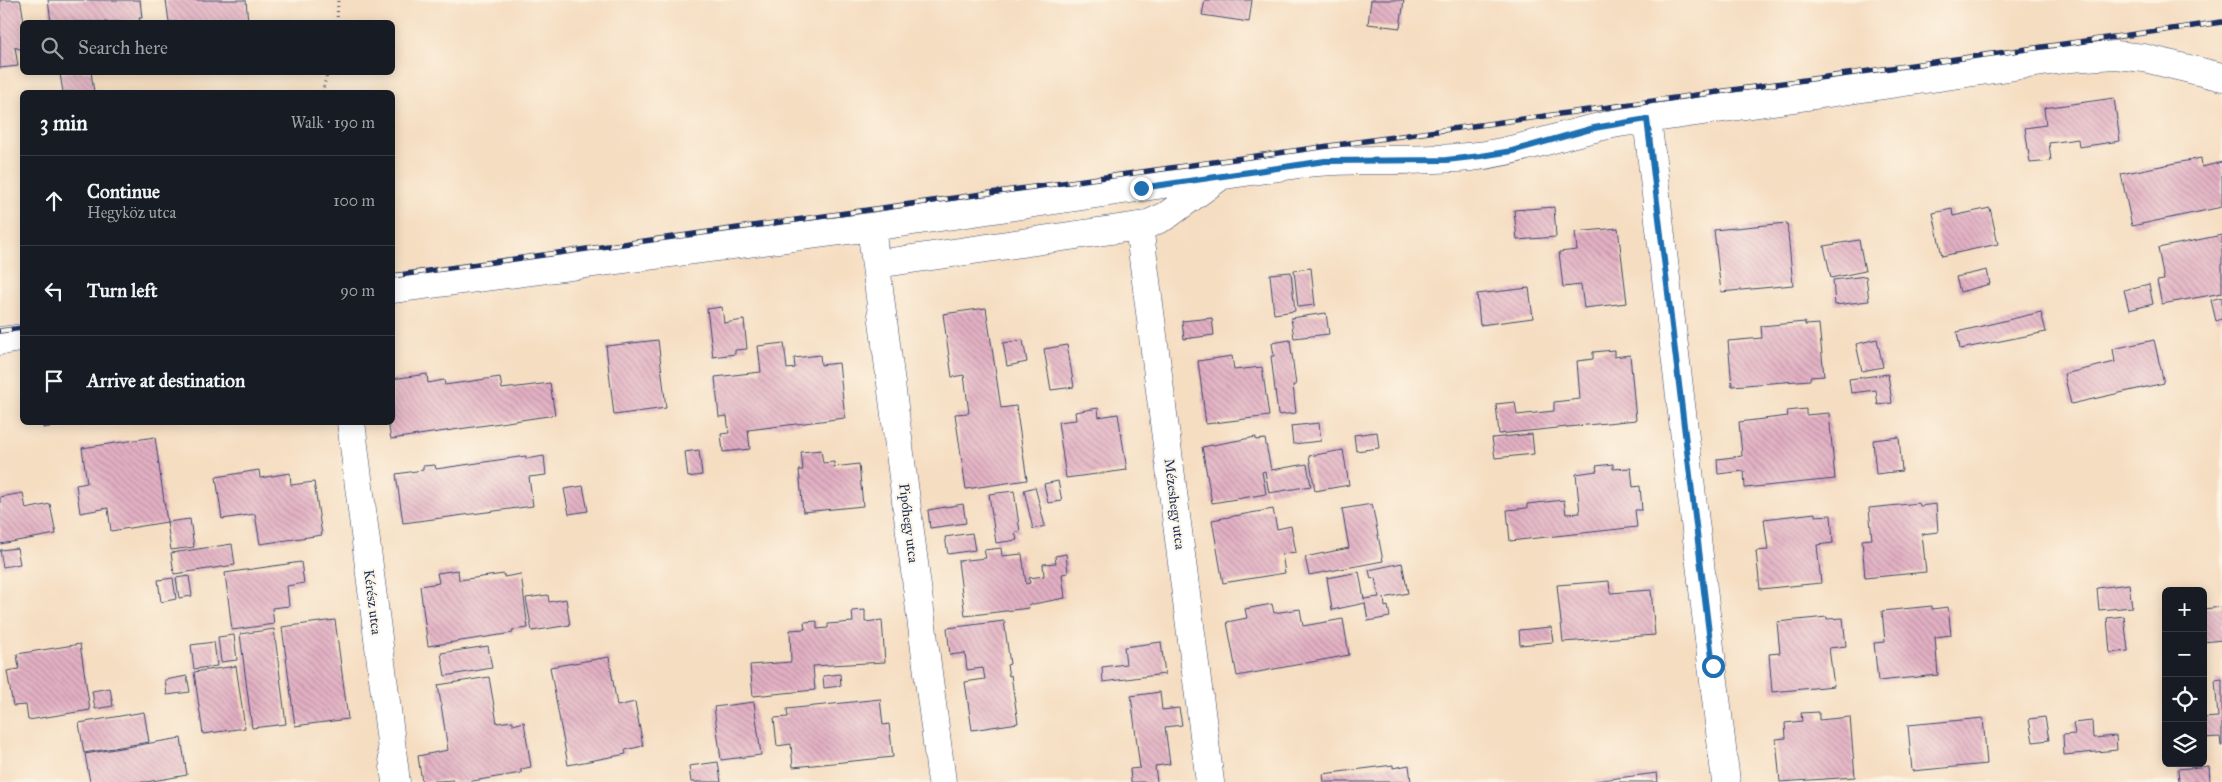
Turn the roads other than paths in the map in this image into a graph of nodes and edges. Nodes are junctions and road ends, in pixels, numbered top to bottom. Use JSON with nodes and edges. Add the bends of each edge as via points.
{"nodes":[{"id":1,"x":2222,"y":77,"type":"edge"},
{"id":2,"x":1647,"y":119,"type":"junction"},
{"id":3,"x":1222,"y":175,"type":"junction"},
{"id":4,"x":1139,"y":226,"type":"junction"},
{"id":5,"x":871,"y":227,"type":"junction"},
{"id":6,"x":877,"y":264,"type":"junction"},
{"id":7,"x":395,"y":289,"type":"edge"},
{"id":8,"x":20,"y":338,"type":"edge"},
{"id":9,"x":0,"y":341,"type":"edge"},
{"id":10,"x":351,"y":425,"type":"edge"},
{"id":11,"x":396,"y":782,"type":"edge"},
{"id":12,"x":942,"y":782,"type":"edge"},
{"id":13,"x":1210,"y":782,"type":"edge"},
{"id":14,"x":1726,"y":782,"type":"edge"}],
"edges":[{"from":1,"to":2,"type":"street","via":[[2144,58],[2115,55],[2070,58]]},
{"from":2,"to":3,"type":"street","via":[[1594,128],[1512,151],[1481,156],[1446,160],[1325,161]]},
{"from":2,"to":14,"type":"street"},
{"from":3,"to":4,"type":"street","via":[[1166,216]]},
{"from":3,"to":5,"type":"street"},
{"from":4,"to":6,"type":"street"},
{"from":4,"to":13,"type":"street","name":"Mézeshegy utca"},
{"from":5,"to":6,"type":"street","name":"Pipóhegy utca"},
{"from":5,"to":7,"type":"street"},
{"from":6,"to":12,"type":"street","name":"Pipóhegy utca"},
{"from":8,"to":9,"type":"street"},
{"from":10,"to":11,"type":"street","name":"Kérész utca"}]}
